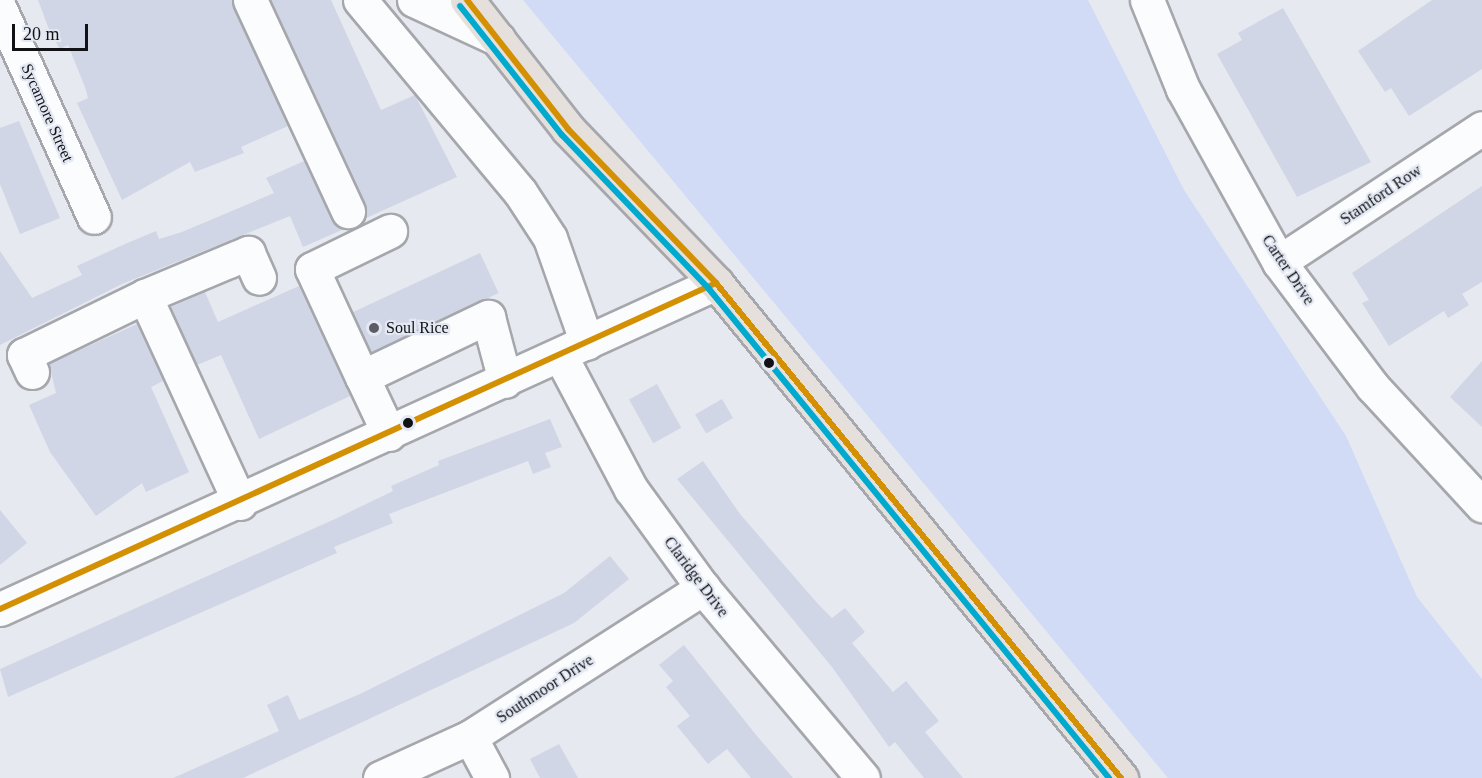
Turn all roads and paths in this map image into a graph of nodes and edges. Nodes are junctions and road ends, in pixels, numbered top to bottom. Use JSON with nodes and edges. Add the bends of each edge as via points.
{"nodes":[{"id":1,"x":250,"y":0,"type":"edge"},
{"id":2,"x":360,"y":0,"type":"edge"},
{"id":3,"x":414,"y":0,"type":"edge"},
{"id":4,"x":466,"y":0,"type":"edge"},
{"id":5,"x":1148,"y":0,"type":"edge"},
{"id":6,"x":0,"y":9,"type":"edge"},
{"id":7,"x":498,"y":39,"type":"junction"},
{"id":8,"x":1482,"y":128,"type":"edge"},
{"id":9,"x":348,"y":211,"type":"dead end"},
{"id":10,"x":94,"y":217,"type":"dead end"},
{"id":11,"x":390,"y":231,"type":"dead end"},
{"id":12,"x":1280,"y":262,"type":"junction"},
{"id":13,"x":259,"y":278,"type":"dead end"},
{"id":14,"x":716,"y":283,"type":"junction"},
{"id":15,"x":145,"y":296,"type":"junction"},
{"id":16,"x":574,"y":349,"type":"junction"},
{"id":17,"x":33,"y":372,"type":"dead end"},
{"id":18,"x":362,"y":377,"type":"junction"},
{"id":19,"x":505,"y":381,"type":"junction"},
{"id":20,"x":388,"y":434,"type":"junction"},
{"id":21,"x":240,"y":503,"type":"junction"},
{"id":22,"x":1482,"y":506,"type":"edge"},
{"id":23,"x":703,"y":588,"type":"junction"},
{"id":24,"x":0,"y":609,"type":"edge"},
{"id":25,"x":470,"y":737,"type":"junction"},
{"id":26,"x":380,"y":778,"type":"edge"},
{"id":27,"x":492,"y":778,"type":"edge"},
{"id":28,"x":863,"y":778,"type":"edge"},
{"id":29,"x":1121,"y":778,"type":"edge"}],
"edges":[{"from":1,"to":9,"type":"street"},
{"from":2,"to":16,"type":"street","name":"Claridge Drive","via":[[520,192],[550,238]]},
{"from":3,"to":7,"type":"street"},
{"from":4,"to":7,"type":"main road"},
{"from":5,"to":12,"type":"street","name":"Carter Drive","via":[[1183,89]]},
{"from":6,"to":10,"type":"street","name":"Sycamore Street"},
{"from":7,"to":14,"type":"main road","via":[[568,129]]},
{"from":8,"to":12,"type":"street","name":"Stamford Row"},
{"from":11,"to":18,"type":"street","via":[[312,269]]},
{"from":12,"to":22,"type":"street","name":"Carter Drive","via":[[1373,387]]},
{"from":13,"to":15,"type":"street","via":[[248,253]]},
{"from":14,"to":16,"type":"street"},
{"from":14,"to":29,"type":"main road"},
{"from":15,"to":17,"type":"street","via":[[24,355]]},
{"from":15,"to":21,"type":"street"},
{"from":16,"to":19,"type":"street"},
{"from":16,"to":23,"type":"street","name":"Claridge Drive","via":[[631,489]]},
{"from":18,"to":19,"type":"street","via":[[488,317]]},
{"from":18,"to":20,"type":"street"},
{"from":19,"to":20,"type":"street"},
{"from":20,"to":21,"type":"street"},
{"from":21,"to":24,"type":"street"},
{"from":23,"to":25,"type":"street","name":"Southmoor Drive"},
{"from":23,"to":28,"type":"street","name":"Claridge Drive"},
{"from":25,"to":26,"type":"street","name":"Southmoor Drive"},
{"from":25,"to":27,"type":"street"}]}
